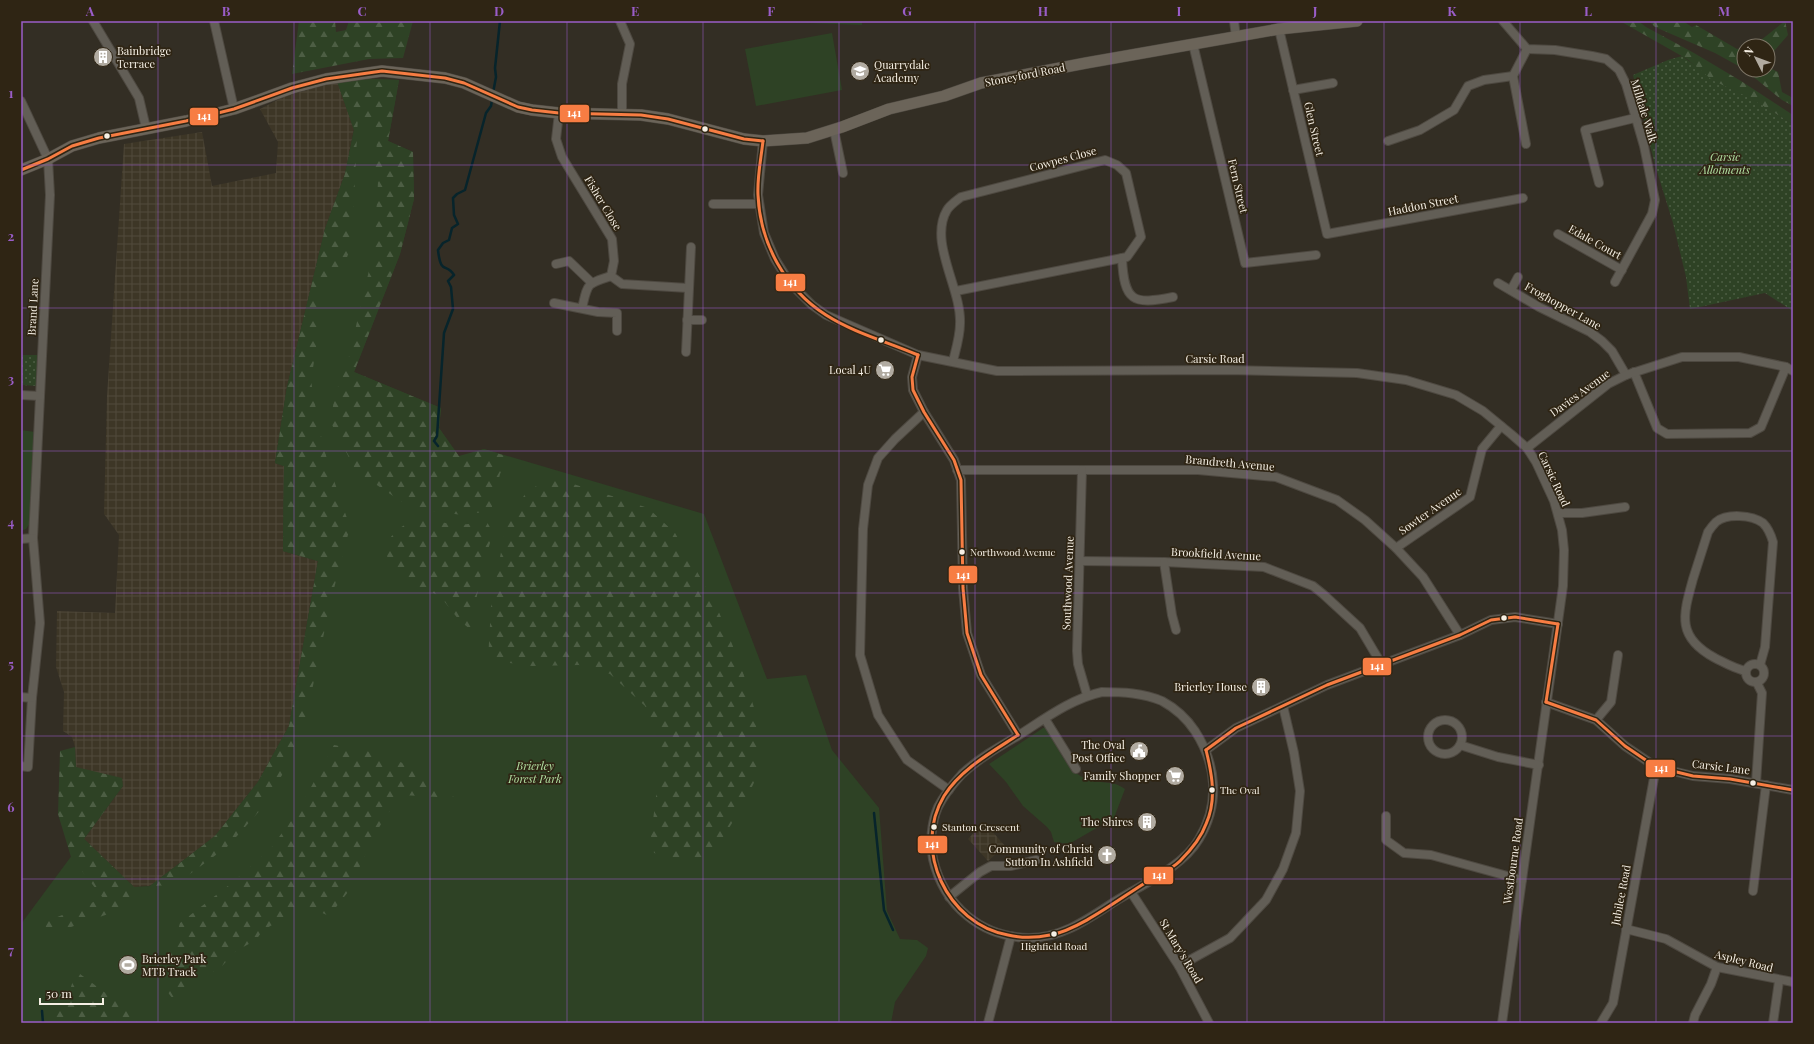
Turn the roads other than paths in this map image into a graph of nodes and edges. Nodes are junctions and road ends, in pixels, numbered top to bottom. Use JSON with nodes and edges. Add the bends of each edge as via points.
{"nodes":[{"id":1,"x":93,"y":21,"type":"edge"},
{"id":2,"x":214,"y":21,"type":"edge"},
{"id":3,"x":620,"y":21,"type":"edge"},
{"id":4,"x":1234,"y":21,"type":"edge"},
{"id":5,"x":1357,"y":21,"type":"edge"},
{"id":6,"x":1502,"y":21,"type":"edge"},
{"id":7,"x":1279,"y":29,"type":"junction"},
{"id":8,"x":1236,"y":37,"type":"junction"},
{"id":9,"x":1193,"y":44,"type":"junction"},
{"id":10,"x":1527,"y":48,"type":"junction"},
{"id":11,"x":1513,"y":76,"type":"junction"},
{"id":12,"x":1333,"y":83,"type":"dead end"},
{"id":13,"x":1293,"y":90,"type":"junction"},
{"id":14,"x":21,"y":101,"type":"edge"},
{"id":15,"x":234,"y":109,"type":"junction"},
{"id":16,"x":559,"y":113,"type":"junction"},
{"id":17,"x":622,"y":113,"type":"junction"},
{"id":18,"x":1635,"y":118,"type":"junction"},
{"id":19,"x":146,"y":128,"type":"junction"},
{"id":20,"x":834,"y":130,"type":"junction"},
{"id":21,"x":763,"y":141,"type":"junction"},
{"id":22,"x":1388,"y":141,"type":"dead end"},
{"id":23,"x":1526,"y":144,"type":"dead end"},
{"id":24,"x":48,"y":159,"type":"junction"},
{"id":25,"x":21,"y":170,"type":"edge"},
{"id":26,"x":843,"y":173,"type":"dead end"},
{"id":27,"x":1599,"y":183,"type":"dead end"},
{"id":28,"x":1523,"y":198,"type":"dead end"},
{"id":29,"x":713,"y":204,"type":"dead end"},
{"id":30,"x":759,"y":204,"type":"junction"},
{"id":31,"x":1327,"y":234,"type":"joint"},
{"id":32,"x":1558,"y":234,"type":"dead end"},
{"id":33,"x":691,"y":247,"type":"dead end"},
{"id":34,"x":1316,"y":255,"type":"dead end"},
{"id":35,"x":1122,"y":258,"type":"junction"},
{"id":36,"x":556,"y":264,"type":"dead end"},
{"id":37,"x":1622,"y":270,"type":"junction"},
{"id":38,"x":611,"y":276,"type":"junction"},
{"id":39,"x":1518,"y":277,"type":"dead end"},
{"id":40,"x":592,"y":282,"type":"junction"},
{"id":41,"x":1615,"y":282,"type":"dead end"},
{"id":42,"x":1498,"y":283,"type":"dead end"},
{"id":43,"x":688,"y":288,"type":"junction"},
{"id":44,"x":1511,"y":290,"type":"junction"},
{"id":45,"x":956,"y":291,"type":"junction"},
{"id":46,"x":1173,"y":297,"type":"dead end"},
{"id":47,"x":554,"y":303,"type":"dead end"},
{"id":48,"x":582,"y":308,"type":"junction"},
{"id":49,"x":687,"y":320,"type":"junction"},
{"id":50,"x":702,"y":320,"type":"dead end"},
{"id":51,"x":616,"y":331,"type":"dead end"},
{"id":52,"x":686,"y":352,"type":"dead end"},
{"id":53,"x":918,"y":355,"type":"junction"},
{"id":54,"x":953,"y":361,"type":"junction"},
{"id":55,"x":1790,"y":369,"type":"edge"},
{"id":56,"x":1630,"y":373,"type":"junction"},
{"id":57,"x":21,"y":395,"type":"edge"},
{"id":58,"x":40,"y":396,"type":"junction"},
{"id":59,"x":924,"y":412,"type":"junction"},
{"id":60,"x":1501,"y":426,"type":"junction"},
{"id":61,"x":1527,"y":448,"type":"junction"},
{"id":62,"x":957,"y":470,"type":"junction"},
{"id":63,"x":1082,"y":470,"type":"junction"},
{"id":64,"x":1625,"y":507,"type":"dead end"},
{"id":65,"x":1558,"y":513,"type":"junction"},
{"id":66,"x":33,"y":538,"type":"junction"},
{"id":67,"x":21,"y":539,"type":"edge"},
{"id":68,"x":1396,"y":548,"type":"junction"},
{"id":69,"x":1080,"y":561,"type":"junction"},
{"id":70,"x":1164,"y":562,"type":"junction"},
{"id":71,"x":1558,"y":624,"type":"junction"},
{"id":72,"x":1176,"y":630,"type":"dead end"},
{"id":73,"x":1460,"y":635,"type":"junction"},
{"id":74,"x":1618,"y":655,"type":"dead end"},
{"id":75,"x":1382,"y":665,"type":"junction"},
{"id":76,"x":1760,"y":665,"type":"junction"},
{"id":77,"x":1746,"y":671,"type":"junction"},
{"id":78,"x":1757,"y":683,"type":"junction"},
{"id":79,"x":1087,"y":695,"type":"junction"},
{"id":80,"x":21,"y":697,"type":"edge"},
{"id":81,"x":32,"y":698,"type":"junction"},
{"id":82,"x":1546,"y":702,"type":"junction"},
{"id":83,"x":1283,"y":706,"type":"junction"},
{"id":84,"x":1045,"y":719,"type":"junction"},
{"id":85,"x":1596,"y":720,"type":"junction"},
{"id":86,"x":1018,"y":735,"type":"junction"},
{"id":87,"x":1460,"y":745,"type":"junction"},
{"id":88,"x":1206,"y":750,"type":"junction"},
{"id":89,"x":1539,"y":765,"type":"junction"},
{"id":90,"x":25,"y":766,"type":"edge"},
{"id":91,"x":1656,"y":768,"type":"junction"},
{"id":92,"x":1076,"y":769,"type":"dead end"},
{"id":93,"x":1756,"y":783,"type":"junction"},
{"id":94,"x":1766,"y":784,"type":"junction"},
{"id":95,"x":949,"y":790,"type":"junction"},
{"id":96,"x":1793,"y":790,"type":"edge"},
{"id":97,"x":1386,"y":816,"type":"dead end"},
{"id":98,"x":1036,"y":860,"type":"dead end"},
{"id":99,"x":1522,"y":880,"type":"junction"},
{"id":100,"x":1753,"y":891,"type":"dead end"},
{"id":101,"x":1131,"y":892,"type":"junction"},
{"id":102,"x":949,"y":897,"type":"junction"},
{"id":103,"x":1626,"y":930,"type":"junction"},
{"id":104,"x":1011,"y":936,"type":"junction"},
{"id":105,"x":1179,"y":966,"type":"junction"},
{"id":106,"x":1717,"y":967,"type":"junction"},
{"id":107,"x":1779,"y":981,"type":"junction"},
{"id":108,"x":1793,"y":982,"type":"edge"},
{"id":109,"x":988,"y":1023,"type":"edge"},
{"id":110,"x":1210,"y":1023,"type":"edge"},
{"id":111,"x":1502,"y":1023,"type":"edge"},
{"id":112,"x":1601,"y":1023,"type":"edge"},
{"id":113,"x":1693,"y":1023,"type":"edge"},
{"id":114,"x":1773,"y":1023,"type":"edge"}],
"edges":[{"from":1,"to":19,"type":"street","via":[[140,98]]},
{"from":2,"to":15,"type":"street"},
{"from":3,"to":17,"type":"street","via":[[630,44],[622,84]]},
{"from":4,"to":8,"type":"street"},
{"from":5,"to":7,"type":"main road","name":"Stoneyford Road"},
{"from":6,"to":10,"type":"street"},
{"from":7,"to":8,"type":"main road","name":"Stoneyford Road"},
{"from":7,"to":13,"type":"street","name":"Glen Street"},
{"from":8,"to":9,"type":"main road","name":"Stoneyford Road"},
{"from":9,"to":20,"type":"main road","name":"Stoneyford Road","via":[[981,83],[944,96],[889,109]]},
{"from":9,"to":34,"type":"street","name":"Fern Street","via":[[1245,263]]},
{"from":10,"to":11,"type":"street"},
{"from":10,"to":18,"type":"street","name":"Milldale Walk","via":[[1606,59],[1619,70],[1626,84]]},
{"from":11,"to":22,"type":"street","via":[[1484,80],[1468,86],[1454,110],[1420,130]]},
{"from":11,"to":23,"type":"street"},
{"from":12,"to":13,"type":"street"},
{"from":13,"to":31,"type":"street","name":"Glen Street"},
{"from":14,"to":24,"type":"street"},
{"from":15,"to":16,"type":"main road","name":"Stoneyford Road","via":[[299,86],[348,75],[382,71],[445,78],[464,83],[499,100],[532,110]]},
{"from":15,"to":19,"type":"main road","name":"Stoneyford Road"},
{"from":16,"to":17,"type":"main road","name":"Stoneyford Road"},
{"from":16,"to":38,"type":"street","name":"Fisher Close","via":[[556,139],[558,148],[612,239],[614,261]]},
{"from":17,"to":21,"type":"main road","name":"Stoneyford Road","via":[[668,119]]},
{"from":18,"to":27,"type":"street","via":[[1585,130]]},
{"from":18,"to":37,"type":"street","name":"Milldale Walk","via":[[1644,146],[1655,203],[1652,214]]},
{"from":19,"to":24,"type":"main road","name":"Stoneyford Road","via":[[72,146]]},
{"from":20,"to":21,"type":"main road","name":"Stoneyford Road","via":[[807,138]]},
{"from":20,"to":26,"type":"street"},
{"from":21,"to":30,"type":"street","name":"Carsic Road"},
{"from":24,"to":25,"type":"main road","name":"Stoneyford Road"},
{"from":24,"to":58,"type":"street","name":"Brand Lane","via":[[50,195]]},
{"from":28,"to":31,"type":"street","name":"Haddon Street"},
{"from":29,"to":30,"type":"street"},
{"from":30,"to":53,"type":"street","name":"Carsic Road","via":[[764,233],[770,248],[781,270],[800,294],[812,305],[837,320]]},
{"from":32,"to":37,"type":"street","name":"Edale Court"},
{"from":33,"to":43,"type":"street"},
{"from":35,"to":45,"type":"street"},
{"from":35,"to":45,"type":"street","name":"Cowpes Close","via":[[1127,257],[1141,237],[1126,173],[1118,165],[1105,160],[961,197],[948,209],[943,218],[941,239]]},
{"from":35,"to":46,"type":"street","via":[[1122,274],[1130,295],[1149,302]]},
{"from":36,"to":40,"type":"street","via":[[569,261]]},
{"from":37,"to":41,"type":"street","name":"Milldale Walk"},
{"from":38,"to":40,"type":"street"},
{"from":38,"to":43,"type":"street","via":[[622,284]]},
{"from":39,"to":44,"type":"street"},
{"from":40,"to":48,"type":"street","via":[[587,287]]},
{"from":42,"to":44,"type":"street","name":"Froghopper Lane"},
{"from":43,"to":49,"type":"street"},
{"from":44,"to":56,"type":"street","name":"Froghopper Lane","via":[[1602,340]]},
{"from":45,"to":54,"type":"street","name":"Cowpes Close","via":[[960,324]]},
{"from":47,"to":48,"type":"street"},
{"from":48,"to":51,"type":"street","via":[[617,313]]},
{"from":49,"to":50,"type":"street"},
{"from":49,"to":52,"type":"street"},
{"from":53,"to":54,"type":"street","name":"Carsic Road"},
{"from":53,"to":59,"type":"street","via":[[912,377],[913,390]]},
{"from":54,"to":60,"type":"street","name":"Carsic Road","via":[[997,371],[1228,370],[1357,373],[1406,380],[1456,395],[1483,411]]},
{"from":55,"to":56,"type":"street","name":"Davies Avenue","via":[[1739,357],[1682,357]]},
{"from":55,"to":56,"type":"street","name":"Froghopper Lane","via":[[1761,427],[1750,433],[1667,434],[1658,428]]},
{"from":56,"to":61,"type":"street","name":"Davies Avenue","via":[[1602,389]]},
{"from":57,"to":58,"type":"street"},
{"from":58,"to":66,"type":"street","name":"Brand Lane"},
{"from":59,"to":62,"type":"street","via":[[954,460]]},
{"from":59,"to":95,"type":"street","via":[[878,458],[868,485],[863,529],[860,655],[878,715],[907,760]]},
{"from":60,"to":61,"type":"street","name":"Carsic Road"},
{"from":60,"to":68,"type":"street","name":"Sowter Avenue","via":[[1482,449],[1470,497]]},
{"from":61,"to":65,"type":"street","name":"Carsic Road","via":[[1536,462]]},
{"from":62,"to":63,"type":"street","name":"Brandreth Avenue"},
{"from":62,"to":86,"type":"street","via":[[962,480],[963,588],[967,633],[981,675]]},
{"from":63,"to":68,"type":"street","name":"Brandreth Avenue","via":[[1198,470],[1276,477],[1337,500],[1365,520]]},
{"from":63,"to":69,"type":"street","name":"Southwood Avenue"},
{"from":64,"to":65,"type":"street","via":[[1582,513]]},
{"from":65,"to":71,"type":"street","name":"Carsic Road","via":[[1564,550]]},
{"from":66,"to":67,"type":"street"},
{"from":66,"to":81,"type":"street","name":"Brand Lane","via":[[40,623]]},
{"from":68,"to":73,"type":"street","name":"Brandreth Avenue","via":[[1423,577]]},
{"from":69,"to":70,"type":"street","name":"Brookfield Avenue"},
{"from":69,"to":79,"type":"street","name":"Southwood Avenue","via":[[1077,651],[1079,671]]},
{"from":70,"to":72,"type":"street"},
{"from":70,"to":75,"type":"street","name":"Brookfield Avenue","via":[[1264,567],[1313,586],[1360,628]]},
{"from":71,"to":73,"type":"street","via":[[1515,617],[1491,620]]},
{"from":71,"to":82,"type":"street","name":"Carsic Road"},
{"from":73,"to":75,"type":"street"},
{"from":74,"to":85,"type":"street","via":[[1611,702]]},
{"from":75,"to":83,"type":"street","via":[[1327,685]]},
{"from":76,"to":77,"type":"street","via":[[1753,664]]},
{"from":76,"to":77,"type":"street","via":[[1765,647],[1773,542],[1764,524],[1755,519],[1726,517],[1716,522],[1708,532],[1685,608],[1685,623],[1691,640],[1706,653],[1736,669]]},
{"from":76,"to":78,"type":"street","via":[[1765,675]]},
{"from":77,"to":78,"type":"street","via":[[1748,680]]},
{"from":78,"to":93,"type":"street","via":[[1762,693]]},
{"from":79,"to":84,"type":"street"},
{"from":79,"to":88,"type":"street","via":[[1126,692],[1146,695],[1162,702],[1182,716]]},
{"from":80,"to":81,"type":"street"},
{"from":81,"to":90,"type":"street","name":"Brand Lane"},
{"from":82,"to":85,"type":"street","name":"Carsic Lane"},
{"from":82,"to":89,"type":"street","name":"Westbourne Road"},
{"from":83,"to":88,"type":"street","via":[[1236,728]]},
{"from":83,"to":105,"type":"street","via":[[1300,791],[1296,833],[1283,869],[1266,900],[1230,938]]},
{"from":84,"to":86,"type":"street"},
{"from":84,"to":92,"type":"street"},
{"from":85,"to":91,"type":"street","name":"Carsic Lane","via":[[1625,746]]},
{"from":86,"to":95,"type":"street","via":[[977,762]]},
{"from":87,"to":87,"type":"street","via":[[1450,754],[1438,753],[1430,746],[1430,730],[1437,722],[1451,721],[1460,728]]},
{"from":87,"to":89,"type":"street","via":[[1498,757]]},
{"from":88,"to":101,"type":"street","via":[[1214,794],[1210,814],[1198,840],[1179,862]]},
{"from":89,"to":99,"type":"street","name":"Westbourne Road"},
{"from":91,"to":93,"type":"street","name":"Carsic Lane","via":[[1693,776]]},
{"from":91,"to":103,"type":"street","name":"Jubilee Road"},
{"from":93,"to":94,"type":"street","name":"Carsic Lane"},
{"from":94,"to":96,"type":"street","name":"Carsic Lane"},
{"from":94,"to":100,"type":"street"},
{"from":95,"to":102,"type":"street","via":[[938,808],[931,836],[935,867]]},
{"from":97,"to":99,"type":"street","via":[[1386,840],[1404,853],[1431,855]]},
{"from":98,"to":102,"type":"street","via":[[1012,866],[991,866]]},
{"from":99,"to":111,"type":"street","name":"Westbourne Road"},
{"from":101,"to":104,"type":"street","via":[[1057,934],[1043,937]]},
{"from":101,"to":105,"type":"street","name":"St Mary's Road"},
{"from":102,"to":104,"type":"street","via":[[962,912],[980,925]]},
{"from":103,"to":106,"type":"street","name":"Aspley Road","via":[[1666,939]]},
{"from":103,"to":112,"type":"street","name":"Jubilee Road","via":[[1613,1003]]},
{"from":104,"to":109,"type":"street"},
{"from":105,"to":110,"type":"street","name":"St Mary's Road"},
{"from":106,"to":107,"type":"street","name":"Aspley Road"},
{"from":106,"to":113,"type":"street"},
{"from":107,"to":108,"type":"street","name":"Aspley Road"},
{"from":107,"to":114,"type":"street"}]}
